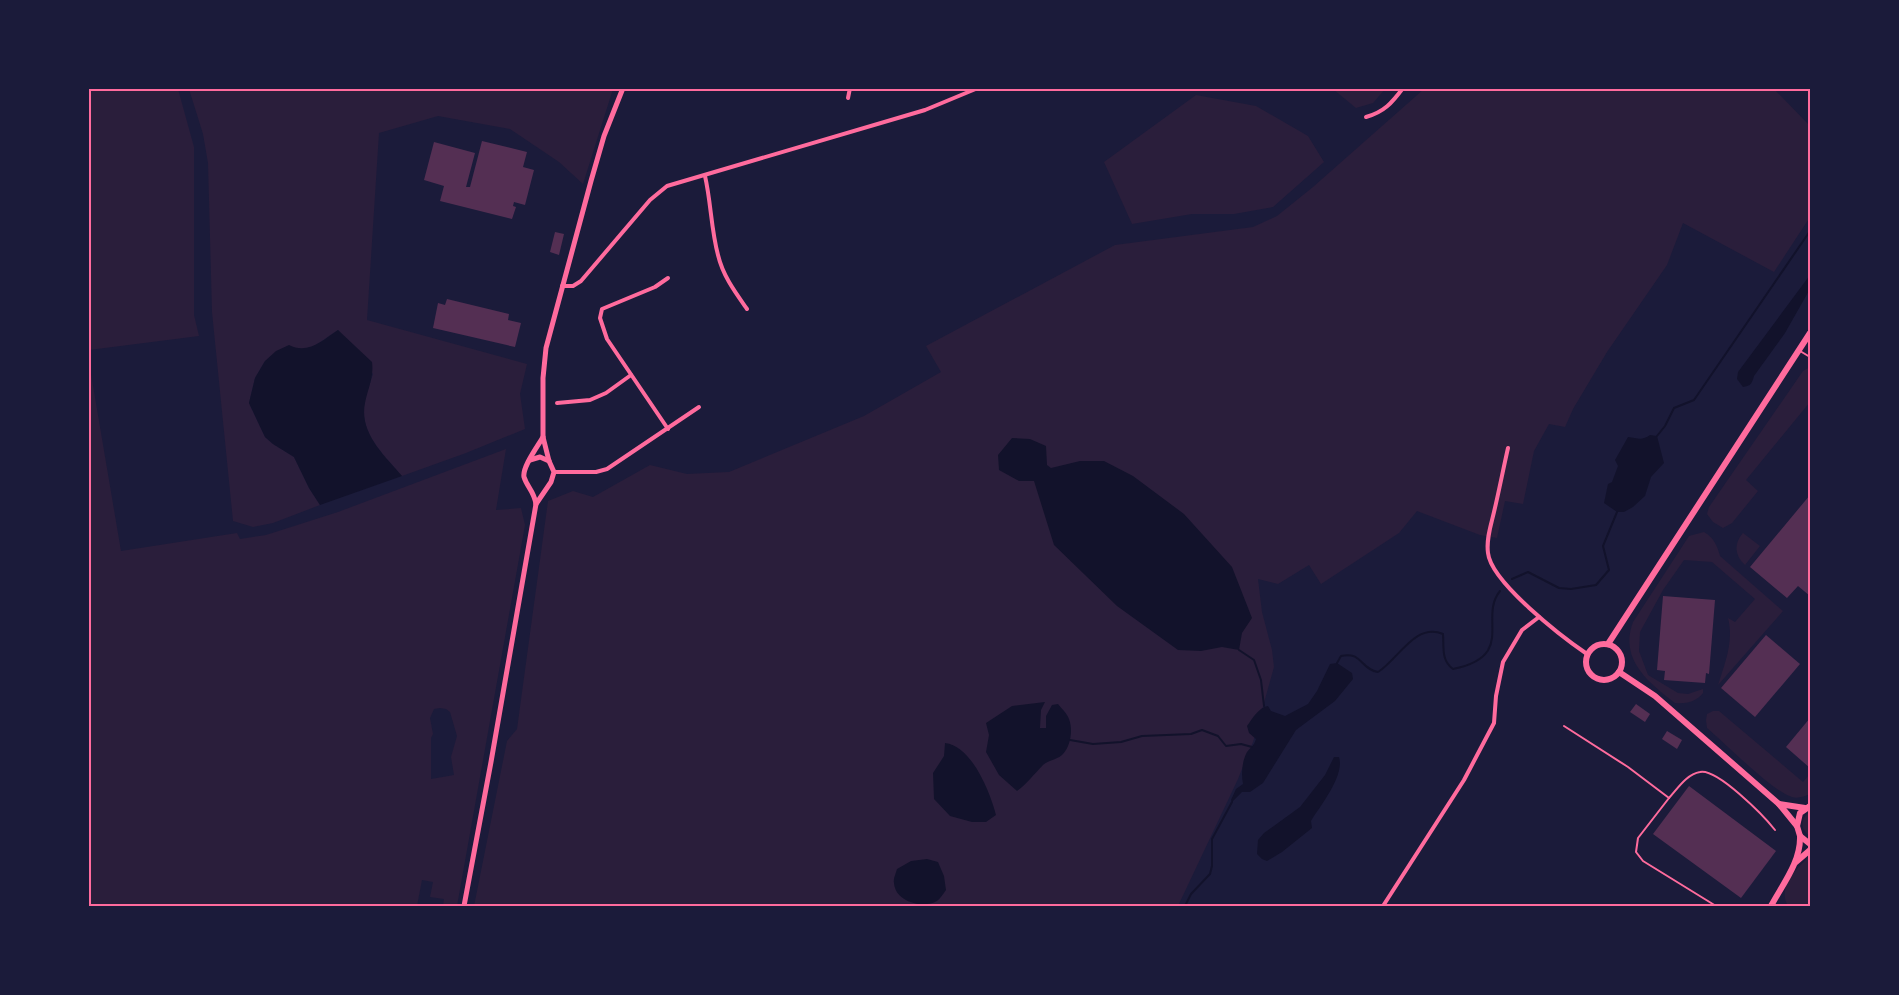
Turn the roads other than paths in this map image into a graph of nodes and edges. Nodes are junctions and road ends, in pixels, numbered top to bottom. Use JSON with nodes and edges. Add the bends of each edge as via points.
{"nodes":[{"id":1,"x":623,"y":88,"type":"edge"},
{"id":2,"x":850,"y":88,"type":"edge"},
{"id":3,"x":978,"y":88,"type":"edge"},
{"id":4,"x":1402,"y":88,"type":"edge"},
{"id":5,"x":848,"y":98,"type":"dead end"},
{"id":6,"x":1366,"y":117,"type":"dead end"},
{"id":7,"x":705,"y":176,"type":"junction"},
{"id":8,"x":668,"y":278,"type":"dead end"},
{"id":9,"x":562,"y":286,"type":"junction"},
{"id":10,"x":747,"y":309,"type":"dead end"},
{"id":11,"x":1810,"y":333,"type":"edge"},
{"id":12,"x":1799,"y":350,"type":"junction"},
{"id":13,"x":1810,"y":357,"type":"edge"},
{"id":14,"x":631,"y":375,"type":"junction"},
{"id":15,"x":557,"y":403,"type":"dead end"},
{"id":16,"x":699,"y":407,"type":"dead end"},
{"id":17,"x":668,"y":429,"type":"junction"},
{"id":18,"x":543,"y":437,"type":"junction"},
{"id":19,"x":1508,"y":448,"type":"dead end"},
{"id":20,"x":530,"y":460,"type":"junction"},
{"id":21,"x":549,"y":461,"type":"junction"},
{"id":22,"x":555,"y":472,"type":"junction"},
{"id":23,"x":528,"y":484,"type":"junction"},
{"id":24,"x":547,"y":486,"type":"junction"},
{"id":25,"x":536,"y":504,"type":"junction"},
{"id":26,"x":1539,"y":617,"type":"junction"},
{"id":27,"x":1608,"y":644,"type":"junction"},
{"id":28,"x":1587,"y":654,"type":"junction"},
{"id":29,"x":1619,"y":672,"type":"junction"},
{"id":30,"x":1564,"y":726,"type":"dead end"},
{"id":31,"x":1669,"y":798,"type":"junction"},
{"id":32,"x":1779,"y":804,"type":"junction"},
{"id":33,"x":1808,"y":807,"type":"edge"},
{"id":34,"x":1797,"y":826,"type":"junction"},
{"id":35,"x":1775,"y":830,"type":"dead end"},
{"id":36,"x":1800,"y":836,"type":"junction"},
{"id":37,"x":1810,"y":844,"type":"edge"},
{"id":38,"x":1810,"y":850,"type":"edge"},
{"id":39,"x":1795,"y":863,"type":"junction"},
{"id":40,"x":464,"y":906,"type":"edge"},
{"id":41,"x":1383,"y":906,"type":"edge"},
{"id":42,"x":1716,"y":906,"type":"edge"},
{"id":43,"x":1771,"y":906,"type":"edge"}],
"edges":[{"from":1,"to":9,"type":"main road","via":[[604,136]]},
{"from":2,"to":5,"type":"street"},
{"from":3,"to":7,"type":"street","via":[[925,110]]},
{"from":4,"to":6,"type":"street","via":[[1389,106]]},
{"from":7,"to":9,"type":"street","via":[[680,180],[658,192],[580,281]]},
{"from":7,"to":10,"type":"street","via":[[718,255],[726,279]]},
{"from":8,"to":14,"type":"street","via":[[603,309],[600,318],[607,339]]},
{"from":9,"to":18,"type":"main road","via":[[546,348]]},
{"from":11,"to":12,"type":"main road"},
{"from":12,"to":13,"type":"lane"},
{"from":12,"to":27,"type":"main road"},
{"from":14,"to":15,"type":"street","via":[[590,400]]},
{"from":14,"to":17,"type":"street"},
{"from":16,"to":17,"type":"street"},
{"from":17,"to":22,"type":"street","via":[[607,469]]},
{"from":18,"to":20,"type":"main road"},
{"from":18,"to":21,"type":"main road"},
{"from":19,"to":26,"type":"street","via":[[1488,537],[1488,556],[1494,569]]},
{"from":20,"to":21,"type":"main road","via":[[540,457]]},
{"from":20,"to":23,"type":"main road","via":[[524,469]]},
{"from":21,"to":22,"type":"main road"},
{"from":22,"to":24,"type":"main road"},
{"from":23,"to":24,"type":"main road"},
{"from":23,"to":25,"type":"main road"},
{"from":24,"to":25,"type":"main road"},
{"from":25,"to":40,"type":"main road"},
{"from":26,"to":28,"type":"street"},
{"from":26,"to":41,"type":"street","via":[[1522,630],[1503,662],[1494,723],[1464,780]]},
{"from":27,"to":28,"type":"main road","via":[[1595,646]]},
{"from":27,"to":29,"type":"main road","via":[[1621,655]]},
{"from":28,"to":29,"type":"main road","via":[[1586,667],[1596,679],[1608,680]]},
{"from":29,"to":32,"type":"main road","via":[[1655,696]]},
{"from":30,"to":31,"type":"lane"},
{"from":31,"to":35,"type":"lane","via":[[1690,775],[1702,771],[1716,774]]},
{"from":31,"to":42,"type":"lane","via":[[1638,838],[1636,852],[1643,861]]},
{"from":32,"to":33,"type":"main road"},
{"from":32,"to":34,"type":"main road"},
{"from":33,"to":34,"type":"main road"},
{"from":34,"to":36,"type":"main road"},
{"from":36,"to":37,"type":"main road"},
{"from":36,"to":39,"type":"main road"},
{"from":38,"to":39,"type":"main road"},
{"from":39,"to":43,"type":"main road"}]}
